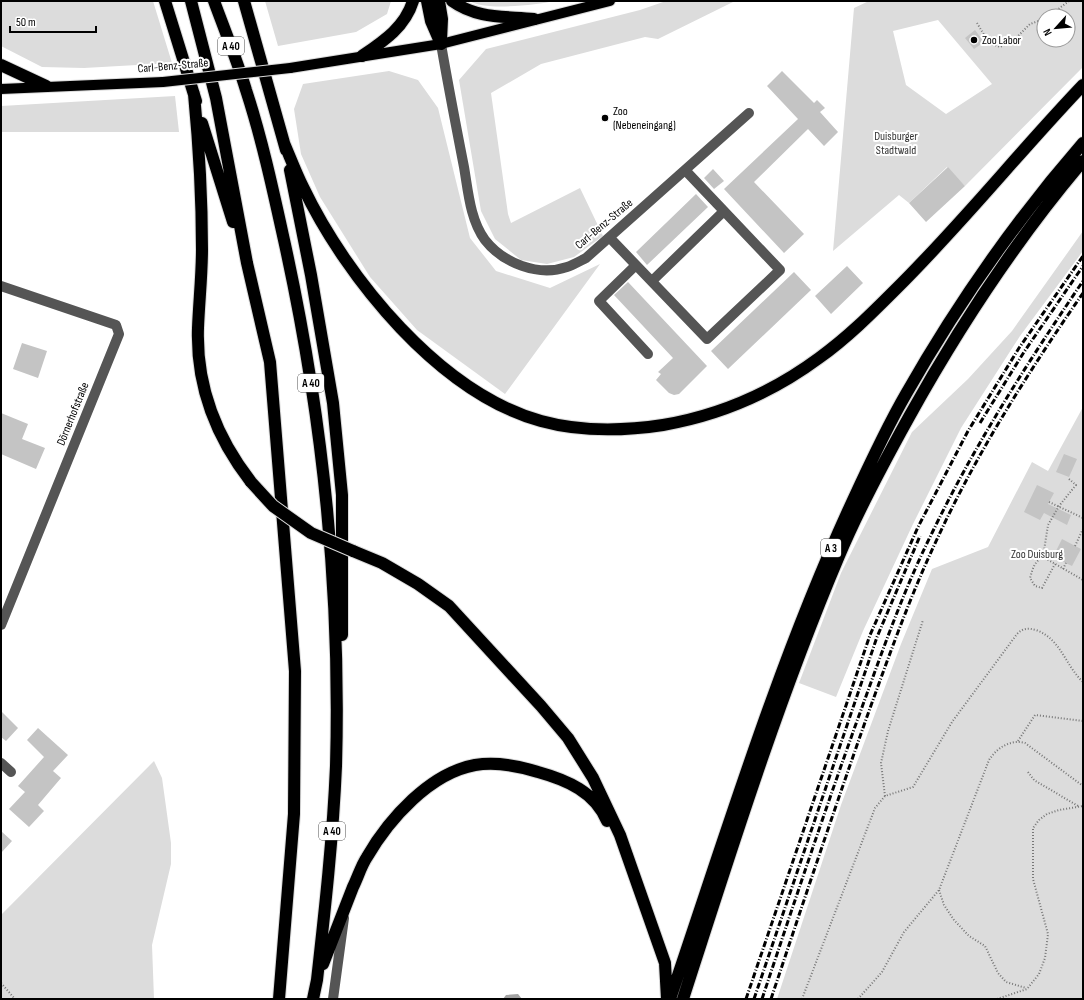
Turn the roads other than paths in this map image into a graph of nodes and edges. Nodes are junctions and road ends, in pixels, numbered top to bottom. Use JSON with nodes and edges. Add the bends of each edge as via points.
{"nodes":[{"id":1,"x":165,"y":1,"type":"edge"},
{"id":2,"x":190,"y":1,"type":"edge"},
{"id":3,"x":214,"y":1,"type":"edge"},
{"id":4,"x":244,"y":1,"type":"edge"},
{"id":5,"x":414,"y":1,"type":"edge"},
{"id":6,"x":427,"y":1,"type":"edge"},
{"id":7,"x":439,"y":1,"type":"edge"},
{"id":8,"x":452,"y":1,"type":"edge"},
{"id":9,"x":610,"y":1,"type":"edge"},
{"id":10,"x":534,"y":19,"type":"junction"},
{"id":11,"x":441,"y":44,"type":"junction"},
{"id":12,"x":362,"y":56,"type":"junction"},
{"id":13,"x":1,"y":65,"type":"edge"},
{"id":14,"x":1083,"y":85,"type":"edge"},
{"id":15,"x":46,"y":86,"type":"junction"},
{"id":16,"x":1,"y":89,"type":"edge"},
{"id":17,"x":194,"y":94,"type":"junction"},
{"id":18,"x":749,"y":113,"type":"dead end"},
{"id":19,"x":284,"y":143,"type":"junction"},
{"id":20,"x":1083,"y":143,"type":"edge"},
{"id":21,"x":1083,"y":161,"type":"edge"},
{"id":22,"x":685,"y":170,"type":"junction"},
{"id":23,"x":724,"y":211,"type":"junction"},
{"id":24,"x":610,"y":238,"type":"junction"},
{"id":25,"x":247,"y":264,"type":"junction"},
{"id":26,"x":636,"y":265,"type":"junction"},
{"id":27,"x":652,"y":281,"type":"junction"},
{"id":28,"x":1,"y":286,"type":"edge"},
{"id":29,"x":648,"y":354,"type":"dead end"},
{"id":30,"x":1,"y":625,"type":"edge"},
{"id":31,"x":336,"y":681,"type":"junction"},
{"id":32,"x":1,"y":763,"type":"edge"},
{"id":33,"x":11,"y":772,"type":"dead end"},
{"id":34,"x":627,"y":863,"type":"junction"},
{"id":35,"x":346,"y":906,"type":"junction"},
{"id":36,"x":317,"y":980,"type":"junction"},
{"id":37,"x":279,"y":999,"type":"edge"},
{"id":38,"x":313,"y":999,"type":"edge"},
{"id":39,"x":333,"y":999,"type":"edge"},
{"id":40,"x":667,"y":999,"type":"edge"},
{"id":41,"x":670,"y":999,"type":"edge"},
{"id":42,"x":683,"y":999,"type":"edge"}],
"edges":[{"from":1,"to":17,"type":"highway"},
{"from":2,"to":25,"type":"highway","number":"A 40","via":[[216,98]]},
{"from":3,"to":31,"type":"highway","number":"A 40","via":[[247,91],[297,297],[316,415],[332,559]]},
{"from":4,"to":19,"type":"highway"},
{"from":5,"to":12,"type":"highway","via":[[405,20],[392,34]]},
{"from":6,"to":11,"type":"highway","via":[[431,20]]},
{"from":7,"to":11,"type":"highway","via":[[442,19]]},
{"from":8,"to":10,"type":"highway","via":[[475,14]]},
{"from":9,"to":10,"type":"main road","name":"Carl-Benz-Straße"},
{"from":10,"to":11,"type":"main road","name":"Carl-Benz-Straße"},
{"from":11,"to":12,"type":"main road","name":"Carl-Benz-Straße"},
{"from":11,"to":24,"type":"street","name":"Carl-Benz-Straße","via":[[473,215],[485,239],[499,254],[525,268],[547,271],[566,267],[586,258]]},
{"from":12,"to":15,"type":"main road","name":"Carl-Benz-Straße","bridge":true,"via":[[290,68],[163,82]]},
{"from":13,"to":15,"type":"highway"},
{"from":14,"to":19,"type":"highway","via":[[936,250],[864,321],[820,357],[776,386],[728,408],[687,420],[621,429],[573,427],[534,419],[489,399],[453,375],[384,311],[363,284],[302,187]]},
{"from":15,"to":16,"type":"main road","name":"Carl-Benz-Straße"},
{"from":17,"to":25,"type":"highway","via":[[219,182]]},
{"from":17,"to":34,"type":"highway","bridge":true,"via":[[200,171],[202,250],[199,365],[206,398],[218,432],[234,460],[273,506],[311,534],[382,560],[449,606],[568,738],[594,778],[613,818]]},
{"from":18,"to":22,"type":"street","name":"Carl-Benz-Straße"},
{"from":19,"to":31,"type":"highway","via":[[334,411],[342,495],[343,629]]},
{"from":20,"to":41,"type":"highway","number":"A 3","via":[[999,250],[958,311],[906,394],[870,464],[830,550],[768,709]]},
{"from":21,"to":42,"type":"highway","number":"A 3","via":[[1012,254],[962,326],[879,472],[840,554],[776,718]]},
{"from":22,"to":23,"type":"street"},
{"from":22,"to":24,"type":"street","name":"Carl-Benz-Straße"},
{"from":23,"to":27,"type":"street"},
{"from":23,"to":27,"type":"street","via":[[780,270],[707,338]]},
{"from":24,"to":26,"type":"street"},
{"from":25,"to":37,"type":"highway","number":"A 40","via":[[270,362],[295,671],[294,814]]},
{"from":26,"to":27,"type":"street"},
{"from":26,"to":29,"type":"street","via":[[599,301]]},
{"from":28,"to":30,"type":"street","name":"Dörnerhofstraße","via":[[116,325],[119,334]]},
{"from":31,"to":36,"type":"highway","number":"A 40","via":[[336,766]]},
{"from":32,"to":33,"type":"street"},
{"from":34,"to":35,"type":"highway","via":[[604,814],[594,800],[583,791],[554,776],[514,766],[476,765],[452,772],[438,780],[393,820],[366,857]]},
{"from":34,"to":40,"type":"highway","via":[[664,963]]},
{"from":35,"to":36,"type":"highway"},
{"from":35,"to":39,"type":"street"},
{"from":36,"to":38,"type":"highway","number":"A 40"}]}
